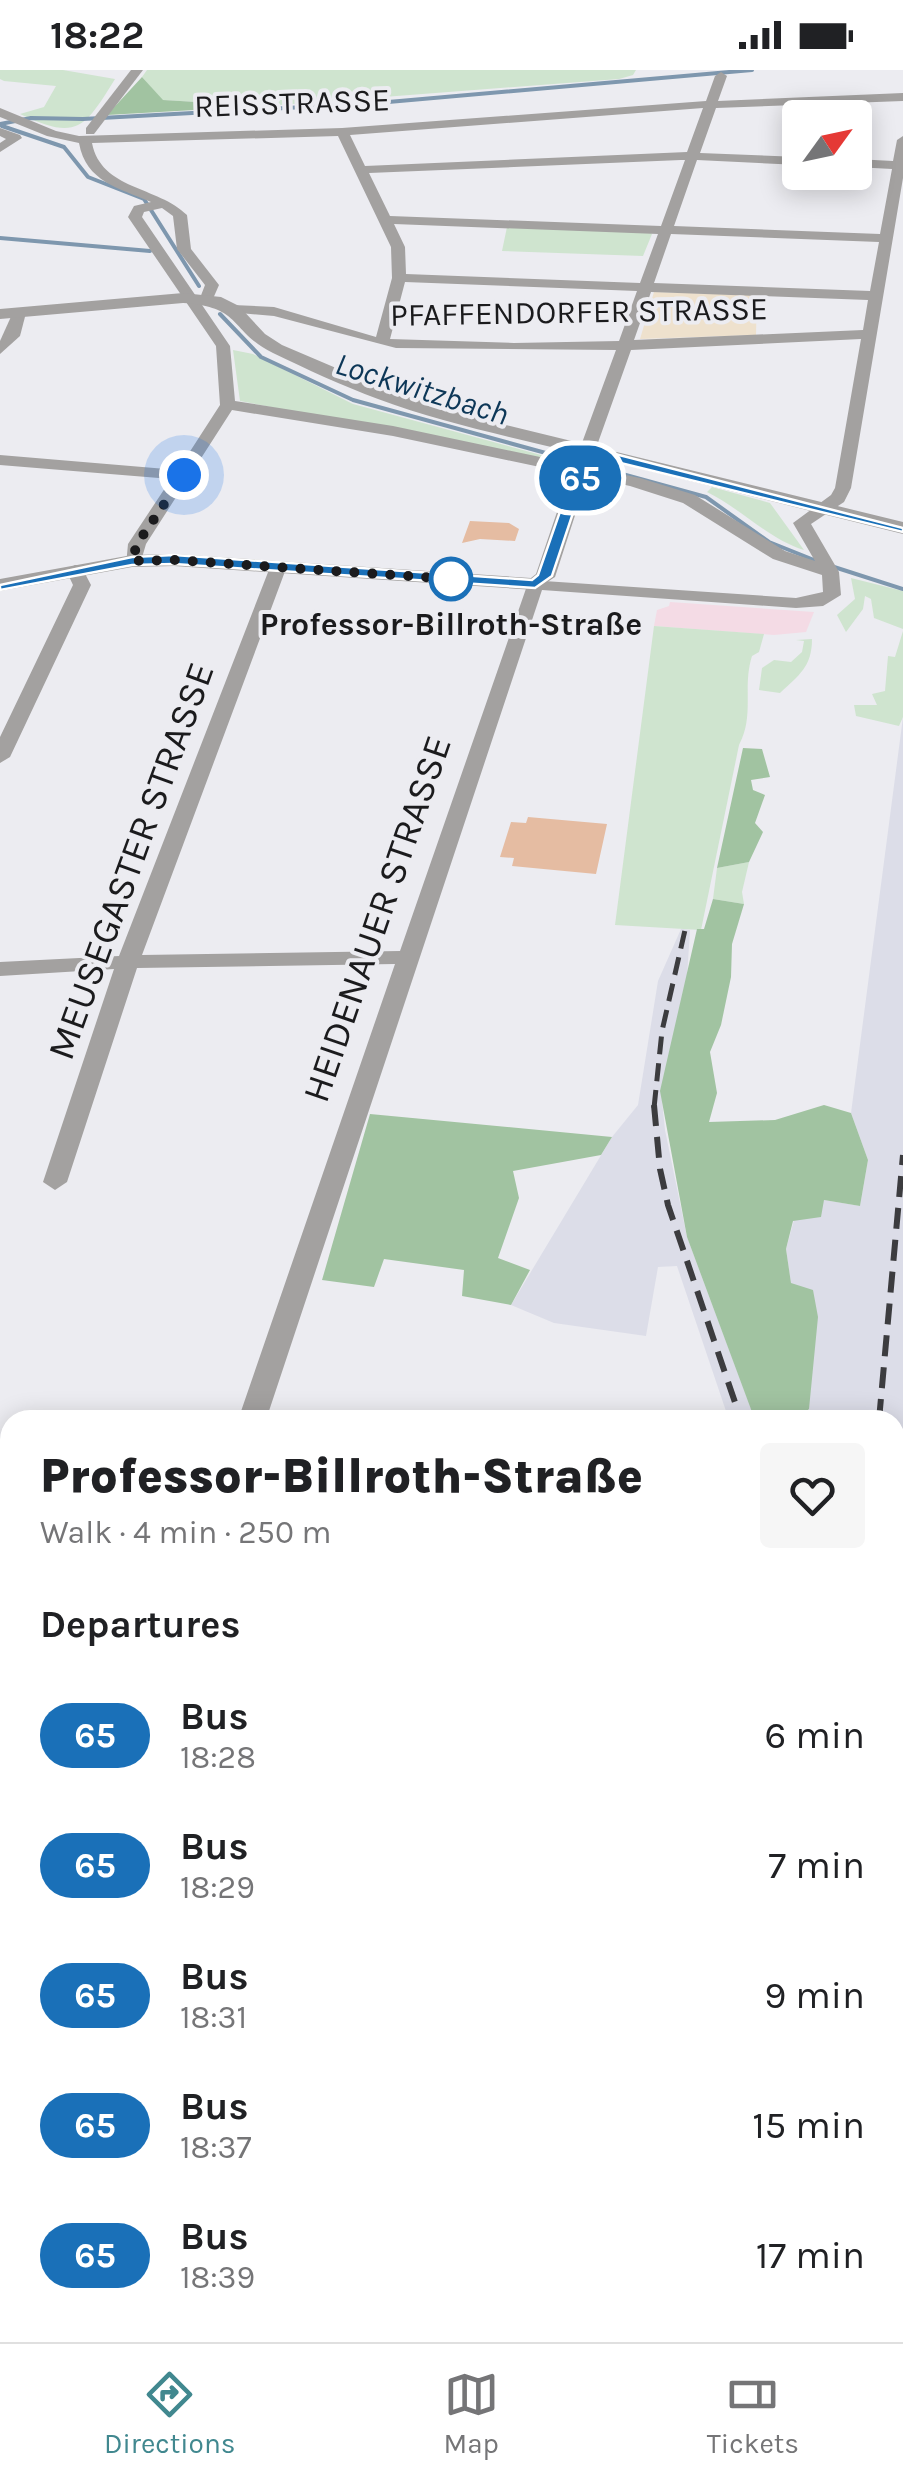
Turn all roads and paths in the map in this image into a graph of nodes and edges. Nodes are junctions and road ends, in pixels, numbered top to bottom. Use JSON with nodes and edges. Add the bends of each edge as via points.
{"nodes":[{"id":1,"x":137,"y":70,"type":"edge"},
{"id":2,"x":722,"y":72,"type":"edge"},
{"id":3,"x":903,"y":96,"type":"edge"},
{"id":4,"x":711,"y":104,"type":"junction"},
{"id":5,"x":11,"y":117,"type":"edge"},
{"id":6,"x":91,"y":130,"type":"junction"},
{"id":7,"x":0,"y":132,"type":"edge"},
{"id":8,"x":342,"y":132,"type":"junction"},
{"id":9,"x":903,"y":140,"type":"edge"},
{"id":10,"x":0,"y":148,"type":"edge"},
{"id":11,"x":693,"y":156,"type":"junction"},
{"id":12,"x":782,"y":160,"type":"edge"},
{"id":13,"x":872,"y":163,"type":"edge"},
{"id":14,"x":899,"y":164,"type":"junction"},
{"id":15,"x":360,"y":170,"type":"junction"},
{"id":16,"x":155,"y":205,"type":"junction"},
{"id":17,"x":386,"y":220,"type":"junction"},
{"id":18,"x":666,"y":230,"type":"junction"},
{"id":19,"x":885,"y":238,"type":"junction"},
{"id":20,"x":398,"y":278,"type":"junction"},
{"id":21,"x":645,"y":287,"type":"junction"},
{"id":22,"x":875,"y":296,"type":"junction"},
{"id":23,"x":200,"y":298,"type":"junction"},
{"id":24,"x":233,"y":310,"type":"junction"},
{"id":25,"x":19,"y":313,"type":"junction"},
{"id":26,"x":0,"y":314,"type":"edge"},
{"id":27,"x":869,"y":334,"type":"junction"},
{"id":28,"x":382,"y":342,"type":"junction"},
{"id":29,"x":623,"y":345,"type":"junction"},
{"id":30,"x":0,"y":350,"type":"edge"},
{"id":31,"x":228,"y":405,"type":"junction"},
{"id":32,"x":0,"y":460,"type":"edge"},
{"id":33,"x":585,"y":462,"type":"junction"},
{"id":34,"x":184,"y":475,"type":"junction"},
{"id":35,"x":823,"y":507,"type":"junction"},
{"id":36,"x":903,"y":528,"type":"edge"},
{"id":37,"x":132,"y":561,"type":"junction"},
{"id":38,"x":825,"y":565,"type":"junction"},
{"id":39,"x":278,"y":566,"type":"junction"},
{"id":40,"x":75,"y":570,"type":"junction"},
{"id":41,"x":535,"y":584,"type":"junction"},
{"id":42,"x":0,"y":585,"type":"edge"},
{"id":43,"x":8,"y":722,"type":"edge"},
{"id":44,"x":0,"y":757,"type":"edge"},
{"id":45,"x":409,"y":957,"type":"junction"},
{"id":46,"x":128,"y":962,"type":"junction"},
{"id":47,"x":0,"y":969,"type":"edge"},
{"id":48,"x":55,"y":1182,"type":"dead end"},
{"id":49,"x":255,"y":1410,"type":"edge"}],
"edges":[{"from":1,"to":6,"type":"street"},
{"from":2,"to":4,"type":"street"},
{"from":3,"to":4,"type":"street","name":"REISSTRASSE"},
{"from":4,"to":8,"type":"street","name":"REISSTRASSE"},
{"from":4,"to":11,"type":"street"},
{"from":5,"to":6,"type":"street","name":"REISSTRASSE"},
{"from":6,"to":8,"type":"street","name":"REISSTRASSE"},
{"from":6,"to":16,"type":"street","via":[[86,158],[96,173]]},
{"from":7,"to":10,"type":"street","via":[[16,138]]},
{"from":8,"to":15,"type":"street"},
{"from":9,"to":14,"type":"street"},
{"from":11,"to":12,"type":"street"},
{"from":11,"to":15,"type":"street"},
{"from":11,"to":18,"type":"street"},
{"from":13,"to":14,"type":"street"},
{"from":14,"to":19,"type":"street"},
{"from":15,"to":17,"type":"street"},
{"from":16,"to":23,"type":"street","via":[[182,220],[184,249],[212,285]]},
{"from":16,"to":23,"type":"street","via":[[135,217]]},
{"from":17,"to":18,"type":"street"},
{"from":17,"to":20,"type":"street","via":[[398,247]]},
{"from":18,"to":19,"type":"street"},
{"from":18,"to":21,"type":"street"},
{"from":19,"to":22,"type":"street"},
{"from":20,"to":21,"type":"street"},
{"from":20,"to":28,"type":"street"},
{"from":21,"to":22,"type":"street"},
{"from":21,"to":29,"type":"street"},
{"from":22,"to":27,"type":"street"},
{"from":23,"to":24,"type":"street"},
{"from":23,"to":25,"type":"street"},
{"from":23,"to":31,"type":"street","via":[[226,352]]},
{"from":24,"to":28,"type":"street","name":"PFAFFENDORFER STRASSE","via":[[258,308]]},
{"from":24,"to":33,"type":"street","via":[[267,343],[347,382]]},
{"from":25,"to":26,"type":"street"},
{"from":25,"to":30,"type":"street","via":[[13,336]]},
{"from":27,"to":29,"type":"street","name":"PFAFFENDORFER STRASSE"},
{"from":27,"to":35,"type":"street","via":[[844,488]]},
{"from":28,"to":29,"type":"street","name":"PFAFFENDORFER STRASSE"},
{"from":29,"to":33,"type":"street"},
{"from":31,"to":33,"type":"street"},
{"from":31,"to":34,"type":"street"},
{"from":32,"to":34,"type":"street"},
{"from":33,"to":35,"type":"street"},
{"from":33,"to":38,"type":"street","via":[[689,500],[779,555]]},
{"from":33,"to":41,"type":"street","name":"HEIDENAUER STRASSE","via":[[545,576]]},
{"from":34,"to":37,"type":"street"},
{"from":35,"to":36,"type":"street"},
{"from":35,"to":38,"type":"street","via":[[802,523]]},
{"from":37,"to":39,"type":"street"},
{"from":37,"to":40,"type":"street"},
{"from":38,"to":41,"type":"street","via":[[832,595],[806,603]]},
{"from":39,"to":41,"type":"street"},
{"from":39,"to":46,"type":"street","name":"MEUSEGASTER STRASSE"},
{"from":40,"to":42,"type":"street"},
{"from":40,"to":43,"type":"street","via":[[82,585]]},
{"from":41,"to":45,"type":"street","name":"HEIDENAUER STRASSE"},
{"from":43,"to":44,"type":"street"},
{"from":45,"to":46,"type":"street"},
{"from":45,"to":49,"type":"street","name":"HEIDENAUER STRASSE"},
{"from":46,"to":47,"type":"street"},
{"from":46,"to":48,"type":"street","name":"MEUSEGASTER STRASSE"}]}
